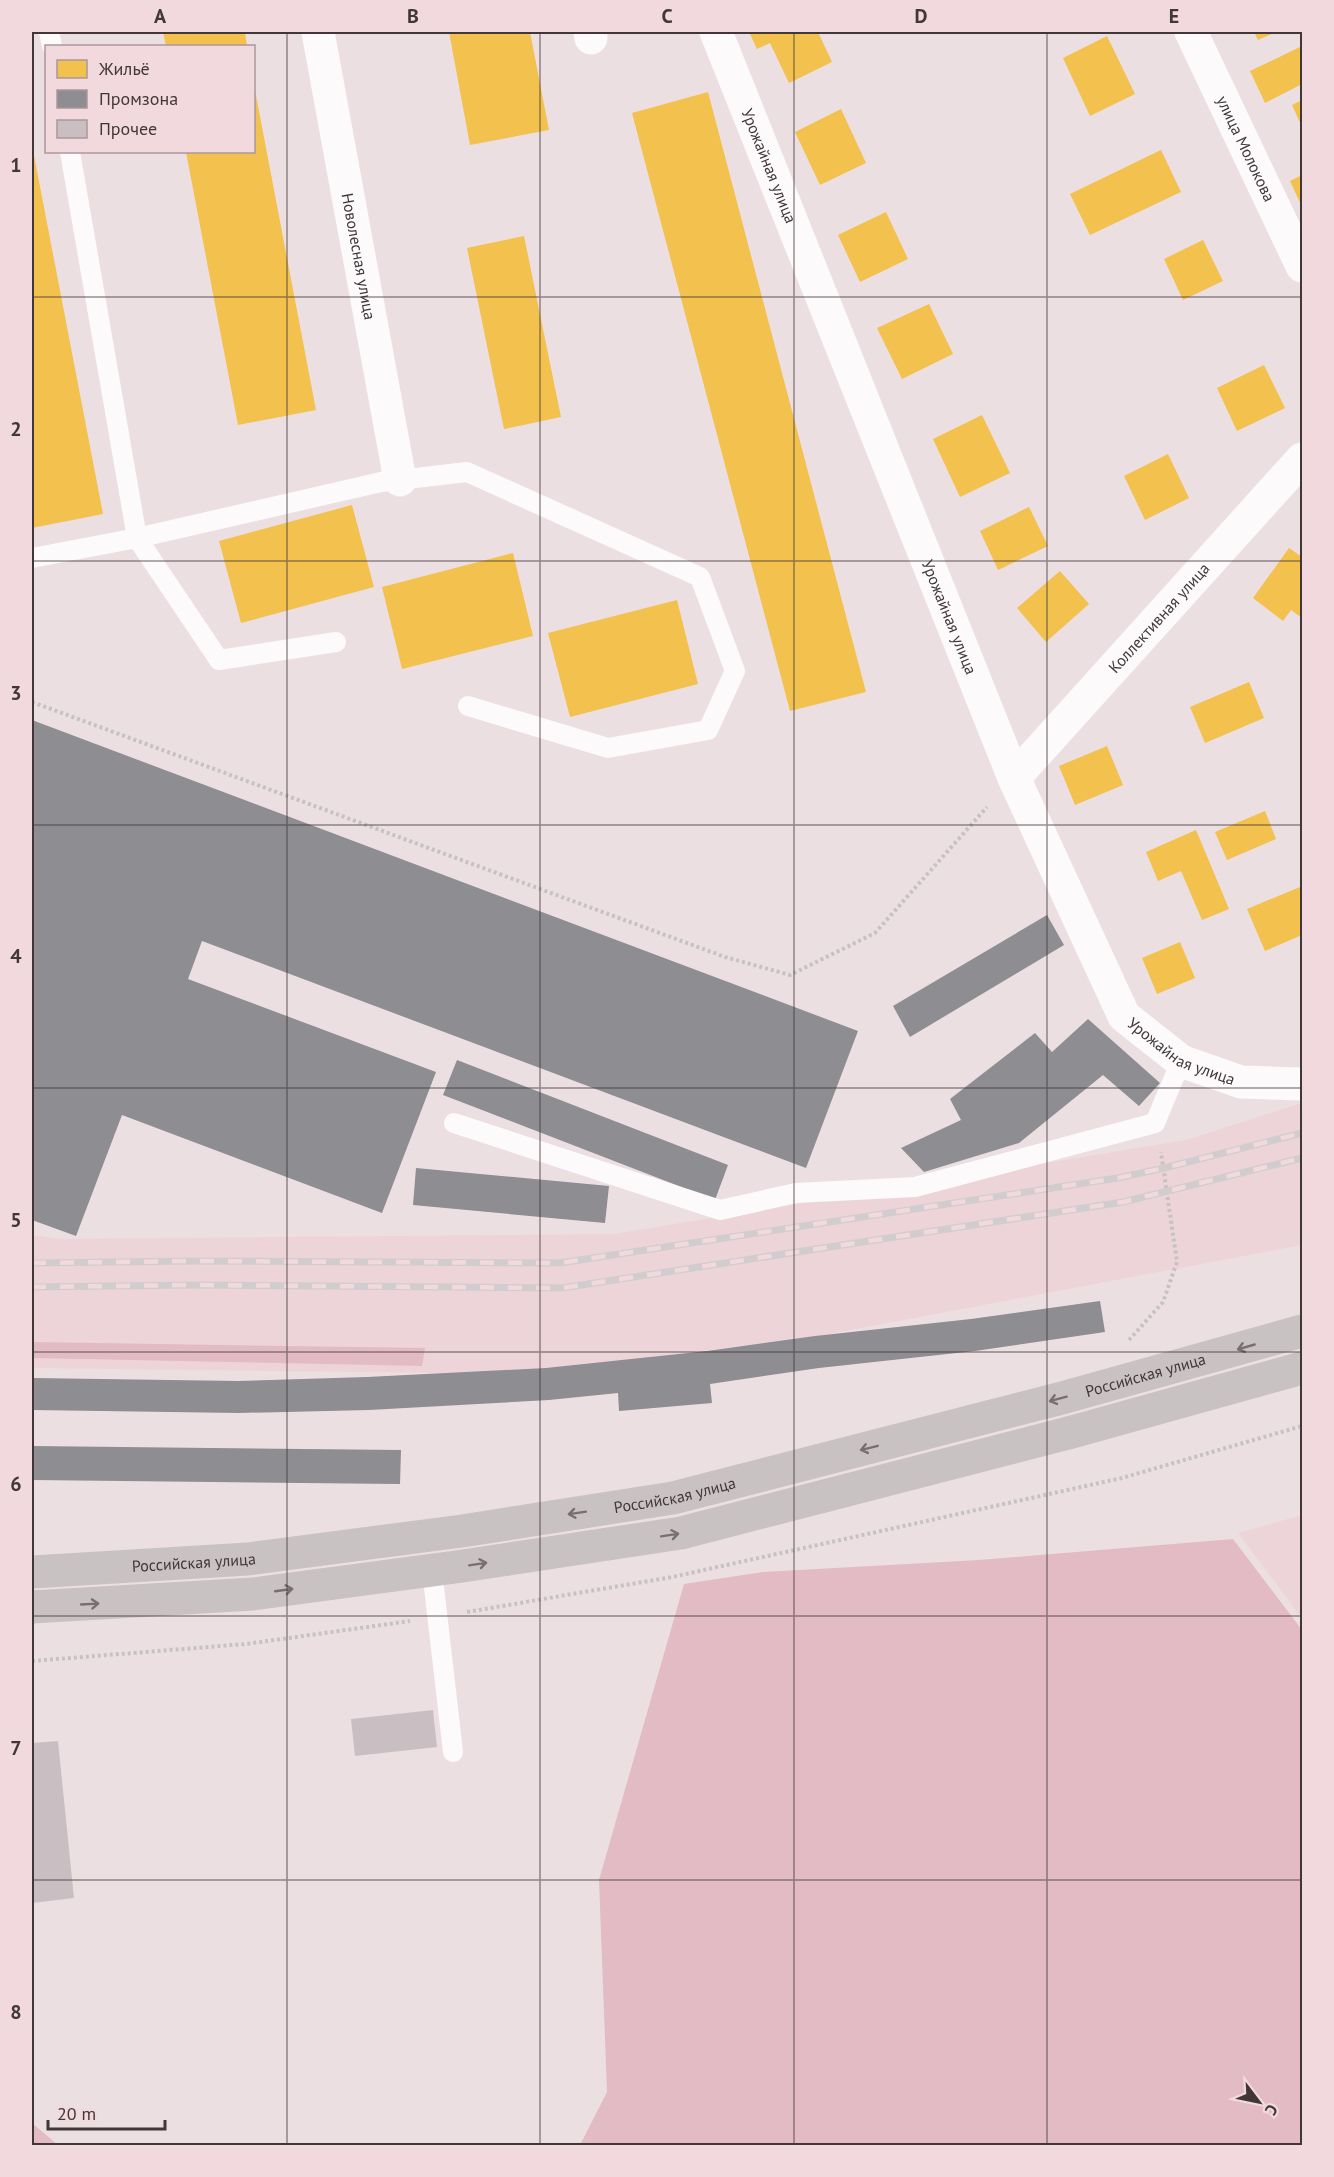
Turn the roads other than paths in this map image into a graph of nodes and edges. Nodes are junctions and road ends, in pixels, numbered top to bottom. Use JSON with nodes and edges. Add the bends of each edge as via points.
{"nodes":[{"id":1,"x":318,"y":32,"type":"edge"},
{"id":2,"x":716,"y":32,"type":"edge"},
{"id":3,"x":1191,"y":32,"type":"edge"},
{"id":4,"x":70,"y":153,"type":"edge"},
{"id":5,"x":1302,"y":266,"type":"edge"},
{"id":6,"x":1302,"y":459,"type":"edge"},
{"id":7,"x":400,"y":480,"type":"junction"},
{"id":8,"x":137,"y":538,"type":"junction"},
{"id":9,"x":32,"y":558,"type":"edge"},
{"id":10,"x":336,"y":642,"type":"dead end"},
{"id":11,"x":468,"y":706,"type":"dead end"},
{"id":12,"x":1014,"y":778,"type":"junction"},
{"id":13,"x":1181,"y":1061,"type":"junction"},
{"id":14,"x":1301,"y":1084,"type":"edge"},
{"id":15,"x":454,"y":1123,"type":"dead end"},
{"id":16,"x":1302,"y":1331,"type":"edge"},
{"id":17,"x":1302,"y":1368,"type":"edge"},
{"id":18,"x":432,"y":1570,"type":"junction"},
{"id":19,"x":32,"y":1572,"type":"edge"},
{"id":20,"x":32,"y":1607,"type":"edge"},
{"id":21,"x":453,"y":1752,"type":"dead end"}],
"edges":[{"from":1,"to":7,"type":"street","name":"Новолесная улица"},
{"from":2,"to":12,"type":"street","name":"Урожайная улица"},
{"from":3,"to":5,"type":"street","name":"улица Молокова"},
{"from":4,"to":8,"type":"lane"},
{"from":6,"to":12,"type":"street","name":"Коллективная улица"},
{"from":7,"to":8,"type":"lane"},
{"from":7,"to":11,"type":"lane","via":[[467,472],[700,577],[735,670],[708,730],[608,748]]},
{"from":8,"to":9,"type":"lane"},
{"from":8,"to":10,"type":"lane","via":[[219,660]]},
{"from":12,"to":13,"type":"street","name":"Урожайная улица","via":[[1124,1016]]},
{"from":13,"to":14,"type":"street","name":"Урожайная улица","via":[[1240,1082]]},
{"from":13,"to":15,"type":"lane","via":[[1155,1123],[915,1187],[796,1193],[720,1210]]},
{"from":16,"to":19,"type":"main road","name":"Российская улица","one_way":true,"via":[[1062,1398],[673,1498],[248,1559]]},
{"from":18,"to":17,"type":"main road","one_way":true,"via":[[681,1533]]},
{"from":20,"to":18,"type":"main road","one_way":true,"via":[[253,1594]]},
{"from":18,"to":21,"type":"lane"}]}
